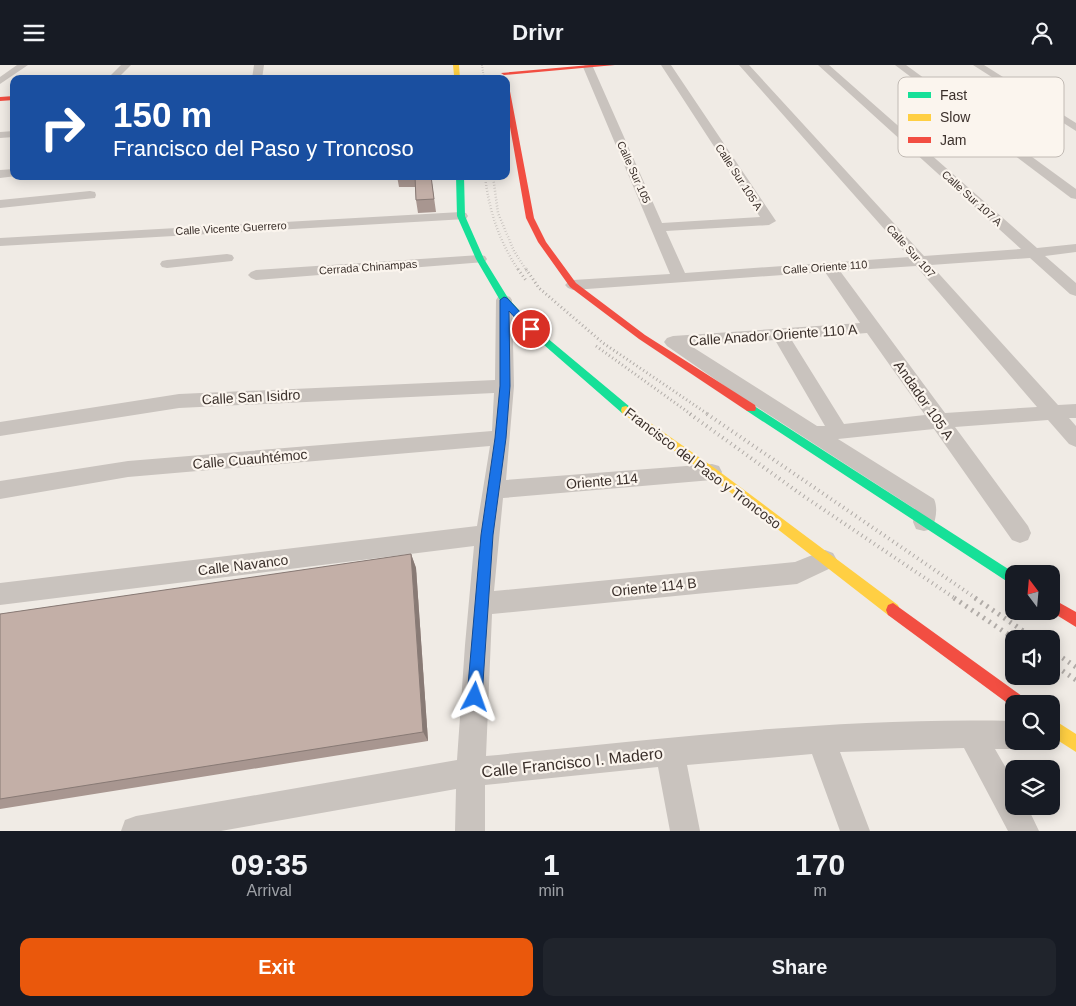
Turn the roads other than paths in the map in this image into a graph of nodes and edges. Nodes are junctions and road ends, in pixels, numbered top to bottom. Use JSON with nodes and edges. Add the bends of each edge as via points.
{"nodes":[{"id":1,"x":23,"y":65,"type":"edge"},
{"id":2,"x":126,"y":65,"type":"edge"},
{"id":3,"x":612,"y":65,"type":"edge"},
{"id":4,"x":666,"y":65,"type":"edge"},
{"id":5,"x":744,"y":65,"type":"edge"},
{"id":6,"x":823,"y":65,"type":"edge"},
{"id":7,"x":900,"y":65,"type":"edge"},
{"id":8,"x":978,"y":65,"type":"edge"},
{"id":9,"x":588,"y":67,"type":"junction"},
{"id":10,"x":504,"y":72,"type":"edge"},
{"id":11,"x":457,"y":73,"type":"edge"},
{"id":12,"x":116,"y":75,"type":"dead end"},
{"id":13,"x":442,"y":75,"type":"edge"},
{"id":14,"x":916,"y":77,"type":"edge"},
{"id":15,"x":997,"y":77,"type":"edge"},
{"id":16,"x":0,"y":81,"type":"edge"},
{"id":17,"x":510,"y":110,"type":"edge"},
{"id":18,"x":1064,"y":119,"type":"edge"},
{"id":19,"x":1076,"y":127,"type":"edge"},
{"id":20,"x":898,"y":132,"type":"edge"},
{"id":21,"x":926,"y":157,"type":"edge"},
{"id":22,"x":1025,"y":157,"type":"edge"},
{"id":23,"x":460,"y":180,"type":"edge"},
{"id":24,"x":90,"y":195,"type":"dead end"},
{"id":25,"x":1076,"y":195,"type":"edge"},
{"id":26,"x":0,"y":204,"type":"edge"},
{"id":27,"x":461,"y":216,"type":"junction"},
{"id":28,"x":658,"y":227,"type":"junction"},
{"id":29,"x":207,"y":229,"type":"junction"},
{"id":30,"x":0,"y":242,"type":"edge"},
{"id":31,"x":1076,"y":248,"type":"edge"},
{"id":32,"x":1033,"y":253,"type":"junction"},
{"id":33,"x":227,"y":258,"type":"dead end"},
{"id":34,"x":480,"y":259,"type":"junction"},
{"id":35,"x":196,"y":261,"type":"junction"},
{"id":36,"x":920,"y":261,"type":"junction"},
{"id":37,"x":167,"y":264,"type":"dead end"},
{"id":38,"x":828,"y":267,"type":"junction"},
{"id":39,"x":256,"y":275,"type":"dead end"},
{"id":40,"x":679,"y":277,"type":"junction"},
{"id":41,"x":573,"y":285,"type":"junction"},
{"id":42,"x":1076,"y":291,"type":"edge"},
{"id":43,"x":504,"y":300,"type":"junction"},
{"id":44,"x":873,"y":327,"type":"junction"},
{"id":45,"x":780,"y":334,"type":"junction"},
{"id":46,"x":505,"y":386,"type":"junction"},
{"id":47,"x":729,"y":388,"type":"junction"},
{"id":48,"x":1076,"y":411,"type":"edge"},
{"id":49,"x":1052,"y":412,"type":"junction"},
{"id":50,"x":940,"y":421,"type":"junction"},
{"id":51,"x":0,"y":429,"type":"edge"},
{"id":52,"x":838,"y":431,"type":"junction"},
{"id":53,"x":815,"y":434,"type":"junction"},
{"id":54,"x":501,"y":438,"type":"junction"},
{"id":55,"x":1076,"y":439,"type":"edge"},
{"id":56,"x":712,"y":472,"type":"junction"},
{"id":57,"x":0,"y":490,"type":"edge"},
{"id":58,"x":492,"y":490,"type":"junction"},
{"id":59,"x":924,"y":521,"type":"junction"},
{"id":60,"x":1020,"y":533,"type":"dead end"},
{"id":61,"x":487,"y":535,"type":"junction"},
{"id":62,"x":825,"y":560,"type":"junction"},
{"id":63,"x":1005,"y":574,"type":"edge"},
{"id":64,"x":0,"y":595,"type":"edge"},
{"id":65,"x":481,"y":603,"type":"junction"},
{"id":66,"x":1060,"y":610,"type":"edge"},
{"id":67,"x":1076,"y":620,"type":"edge"},
{"id":68,"x":1009,"y":695,"type":"edge"},
{"id":69,"x":972,"y":734,"type":"junction"},
{"id":70,"x":1005,"y":735,"type":"edge"},
{"id":71,"x":822,"y":739,"type":"junction"},
{"id":72,"x":670,"y":752,"type":"junction"},
{"id":73,"x":470,"y":772,"type":"junction"},
{"id":74,"x":136,"y":831,"type":"edge"},
{"id":75,"x":470,"y":831,"type":"edge"},
{"id":76,"x":685,"y":831,"type":"edge"},
{"id":77,"x":854,"y":831,"type":"edge"},
{"id":78,"x":1024,"y":831,"type":"edge"}],
"edges":[{"from":1,"to":16,"type":"street"},
{"from":2,"to":12,"type":"street"},
{"from":3,"to":9,"type":"main road"},
{"from":4,"to":28,"type":"street","name":"Calle Sur 105 A","via":[[769,221]]},
{"from":5,"to":36,"type":"street","name":"Calle Sur 107"},
{"from":6,"to":20,"type":"street","name":"Calle Sur 107 A"},
{"from":7,"to":14,"type":"street"},
{"from":8,"to":15,"type":"street"},
{"from":9,"to":10,"type":"main road"},
{"from":9,"to":28,"type":"street","name":"Calle Sur 105"},
{"from":11,"to":13,"type":"main road"},
{"from":17,"to":41,"type":"main road","via":[[530,218],[542,242]]},
{"from":18,"to":19,"type":"street"},
{"from":21,"to":32,"type":"street","name":"Calle Sur 107 A"},
{"from":22,"to":25,"type":"street"},
{"from":23,"to":27,"type":"main road","name":"Francisco del Paso y Troncoso"},
{"from":24,"to":26,"type":"street"},
{"from":27,"to":29,"type":"street","name":"Calle Vicente Guerrero"},
{"from":27,"to":34,"type":"main road","name":"Francisco del Paso y Troncoso"},
{"from":28,"to":40,"type":"street","name":"Calle Sur 105"},
{"from":29,"to":30,"type":"street","name":"Calle Vicente Guerrero"},
{"from":29,"to":35,"type":"street"},
{"from":31,"to":32,"type":"street","name":"Calle Oriente 110"},
{"from":32,"to":36,"type":"street","name":"Calle Oriente 110"},
{"from":32,"to":42,"type":"street","name":"Calle Sur 107 A"},
{"from":33,"to":35,"type":"street"},
{"from":34,"to":39,"type":"street","name":"Cerrada Chinampas"},
{"from":34,"to":43,"type":"main road","name":"Francisco del Paso y Troncoso"},
{"from":35,"to":37,"type":"street"},
{"from":36,"to":38,"type":"street","name":"Calle Oriente 110"},
{"from":36,"to":49,"type":"street","name":"Calle Sur 107"},
{"from":38,"to":40,"type":"street","name":"Calle Oriente 110"},
{"from":38,"to":44,"type":"street","name":"Andador 105 A"},
{"from":40,"to":41,"type":"street","name":"Calle Oriente 110"},
{"from":41,"to":47,"type":"main road","via":[[642,337]]},
{"from":43,"to":46,"type":"street"},
{"from":43,"to":56,"type":"main road","name":"Francisco del Paso y Troncoso","via":[[531,329],[614,402]]},
{"from":44,"to":45,"type":"street","name":"Calle Anador Oriente 110 A"},
{"from":44,"to":50,"type":"street","name":"Andador 105 A"},
{"from":45,"to":47,"type":"street","name":"Calle Anador Oriente 110 A","via":[[673,342]]},
{"from":45,"to":52,"type":"street"},
{"from":46,"to":51,"type":"street","name":"Calle San Isidro","via":[[178,401]]},
{"from":46,"to":54,"type":"street"},
{"from":47,"to":53,"type":"street"},
{"from":47,"to":59,"type":"main road"},
{"from":48,"to":49,"type":"street"},
{"from":49,"to":50,"type":"street"},
{"from":49,"to":55,"type":"street","name":"Calle Sur 107"},
{"from":50,"to":52,"type":"street"},
{"from":50,"to":60,"type":"street","name":"Andador 105 A"},
{"from":52,"to":53,"type":"street"},
{"from":53,"to":59,"type":"street","via":[[926,505]]},
{"from":54,"to":57,"type":"street","name":"Calle Cuauhtémoc","via":[[128,469]]},
{"from":54,"to":58,"type":"street"},
{"from":56,"to":58,"type":"street","name":"Oriente 114"},
{"from":56,"to":62,"type":"main road","name":"Francisco del Paso y Troncoso"},
{"from":58,"to":61,"type":"street"},
{"from":59,"to":63,"type":"main road"},
{"from":61,"to":64,"type":"street","name":"Calle Navanco"},
{"from":61,"to":65,"type":"street"},
{"from":62,"to":65,"type":"street","name":"Oriente 114 B","via":[[797,573]]},
{"from":62,"to":68,"type":"main road","name":"Francisco del Paso y Troncoso"},
{"from":65,"to":73,"type":"street"},
{"from":66,"to":67,"type":"main road"},
{"from":69,"to":70,"type":"street","name":"Calle Francisco I. Madero"},
{"from":69,"to":71,"type":"street","name":"Calle Francisco I. Madero"},
{"from":69,"to":78,"type":"street"},
{"from":71,"to":72,"type":"street","name":"Calle Francisco I. Madero"},
{"from":71,"to":77,"type":"street"},
{"from":72,"to":73,"type":"street","name":"Calle Francisco I. Madero"},
{"from":72,"to":76,"type":"street"},
{"from":73,"to":74,"type":"street","name":"Calle Francisco I. Madero"},
{"from":73,"to":75,"type":"street"}]}
